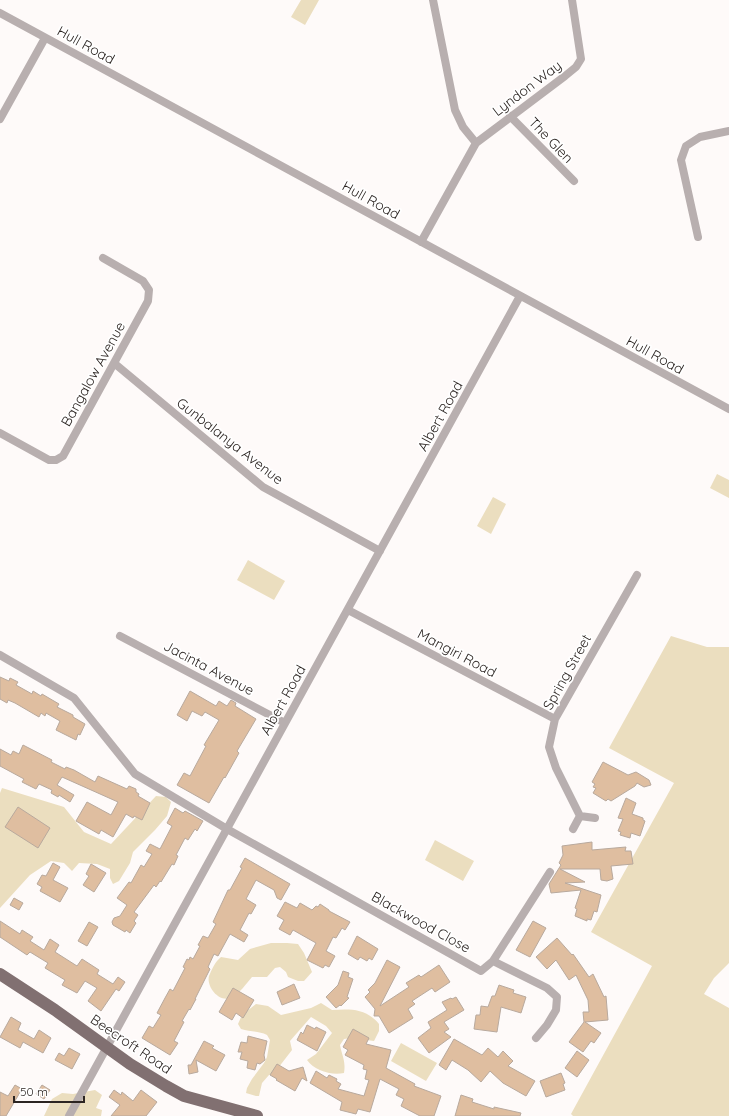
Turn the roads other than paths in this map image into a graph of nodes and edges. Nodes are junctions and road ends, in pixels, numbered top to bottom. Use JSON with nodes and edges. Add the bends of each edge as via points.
{"nodes":[{"id":1,"x":433,"y":0,"type":"edge"},
{"id":2,"x":572,"y":0,"type":"edge"},
{"id":3,"x":0,"y":13,"type":"edge"},
{"id":4,"x":44,"y":38,"type":"junction"},
{"id":5,"x":510,"y":116,"type":"junction"},
{"id":6,"x":0,"y":119,"type":"edge"},
{"id":7,"x":729,"y":131,"type":"edge"},
{"id":8,"x":476,"y":143,"type":"junction"},
{"id":9,"x":574,"y":181,"type":"dead end"},
{"id":10,"x":698,"y":237,"type":"dead end"},
{"id":11,"x":420,"y":242,"type":"junction"},
{"id":12,"x":103,"y":258,"type":"dead end"},
{"id":13,"x":520,"y":296,"type":"junction"},
{"id":14,"x":114,"y":363,"type":"junction"},
{"id":15,"x":729,"y":409,"type":"edge"},
{"id":16,"x":0,"y":433,"type":"edge"},
{"id":17,"x":380,"y":551,"type":"junction"},
{"id":18,"x":637,"y":575,"type":"dead end"},
{"id":19,"x":348,"y":610,"type":"junction"},
{"id":20,"x":120,"y":636,"type":"dead end"},
{"id":21,"x":0,"y":655,"type":"edge"},
{"id":22,"x":554,"y":719,"type":"junction"},
{"id":23,"x":285,"y":723,"type":"junction"},
{"id":24,"x":580,"y":816,"type":"junction"},
{"id":25,"x":595,"y":818,"type":"dead end"},
{"id":26,"x":228,"y":829,"type":"junction"},
{"id":27,"x":573,"y":829,"type":"dead end"},
{"id":28,"x":550,"y":872,"type":"dead end"},
{"id":29,"x":493,"y":961,"type":"junction"},
{"id":30,"x":0,"y":974,"type":"edge"},
{"id":31,"x":536,"y":1038,"type":"dead end"},
{"id":32,"x":107,"y":1048,"type":"junction"},
{"id":33,"x":69,"y":1116,"type":"edge"},
{"id":34,"x":257,"y":1116,"type":"edge"}],
"edges":[{"from":1,"to":8,"type":"street","via":[[455,110],[463,127]]},
{"from":2,"to":5,"type":"street","name":"Lyndon Way","via":[[581,59],[565,76]]},
{"from":3,"to":4,"type":"street","name":"Hull Road"},
{"from":4,"to":6,"type":"street"},
{"from":4,"to":11,"type":"street","name":"Hull Road"},
{"from":5,"to":8,"type":"street","name":"Lyndon Way"},
{"from":5,"to":9,"type":"street","name":"The Glen"},
{"from":7,"to":10,"type":"street","via":[[700,137],[686,146],[681,160]]},
{"from":8,"to":11,"type":"street","name":"Lyndon Way"},
{"from":11,"to":13,"type":"street","name":"Hull Road"},
{"from":12,"to":14,"type":"street","name":"Bangalow Avenue","via":[[143,281],[149,290],[148,301]]},
{"from":13,"to":15,"type":"street","name":"Hull Road"},
{"from":13,"to":17,"type":"street","name":"Albert Road"},
{"from":14,"to":16,"type":"street","name":"Bangalow Avenue","via":[[63,456],[49,460]]},
{"from":14,"to":17,"type":"street","name":"Gunbalanya Avenue","via":[[263,486]]},
{"from":17,"to":19,"type":"street","name":"Albert Road"},
{"from":18,"to":22,"type":"street","name":"Spring Street"},
{"from":19,"to":22,"type":"street","name":"Mangiri Road"},
{"from":19,"to":23,"type":"street","name":"Albert Road"},
{"from":20,"to":23,"type":"street","name":"Jacinta Avenue"},
{"from":21,"to":26,"type":"street","via":[[74,698],[135,774]]},
{"from":22,"to":24,"type":"street","name":"Spring Street","via":[[549,747],[556,768]]},
{"from":23,"to":26,"type":"street","name":"Albert Road"},
{"from":24,"to":25,"type":"street"},
{"from":24,"to":27,"type":"street"},
{"from":26,"to":29,"type":"street","name":"Blackwood Close","via":[[481,972]]},
{"from":26,"to":32,"type":"street","name":"Albert Road"},
{"from":28,"to":29,"type":"street"},
{"from":29,"to":31,"type":"street","via":[[547,988],[557,997],[556,1010]]},
{"from":30,"to":32,"type":"main road","name":"Beecroft Road"},
{"from":32,"to":33,"type":"street","name":"Albert Road"},
{"from":32,"to":34,"type":"main road","name":"Beecroft Road","via":[[184,1096]]}]}
